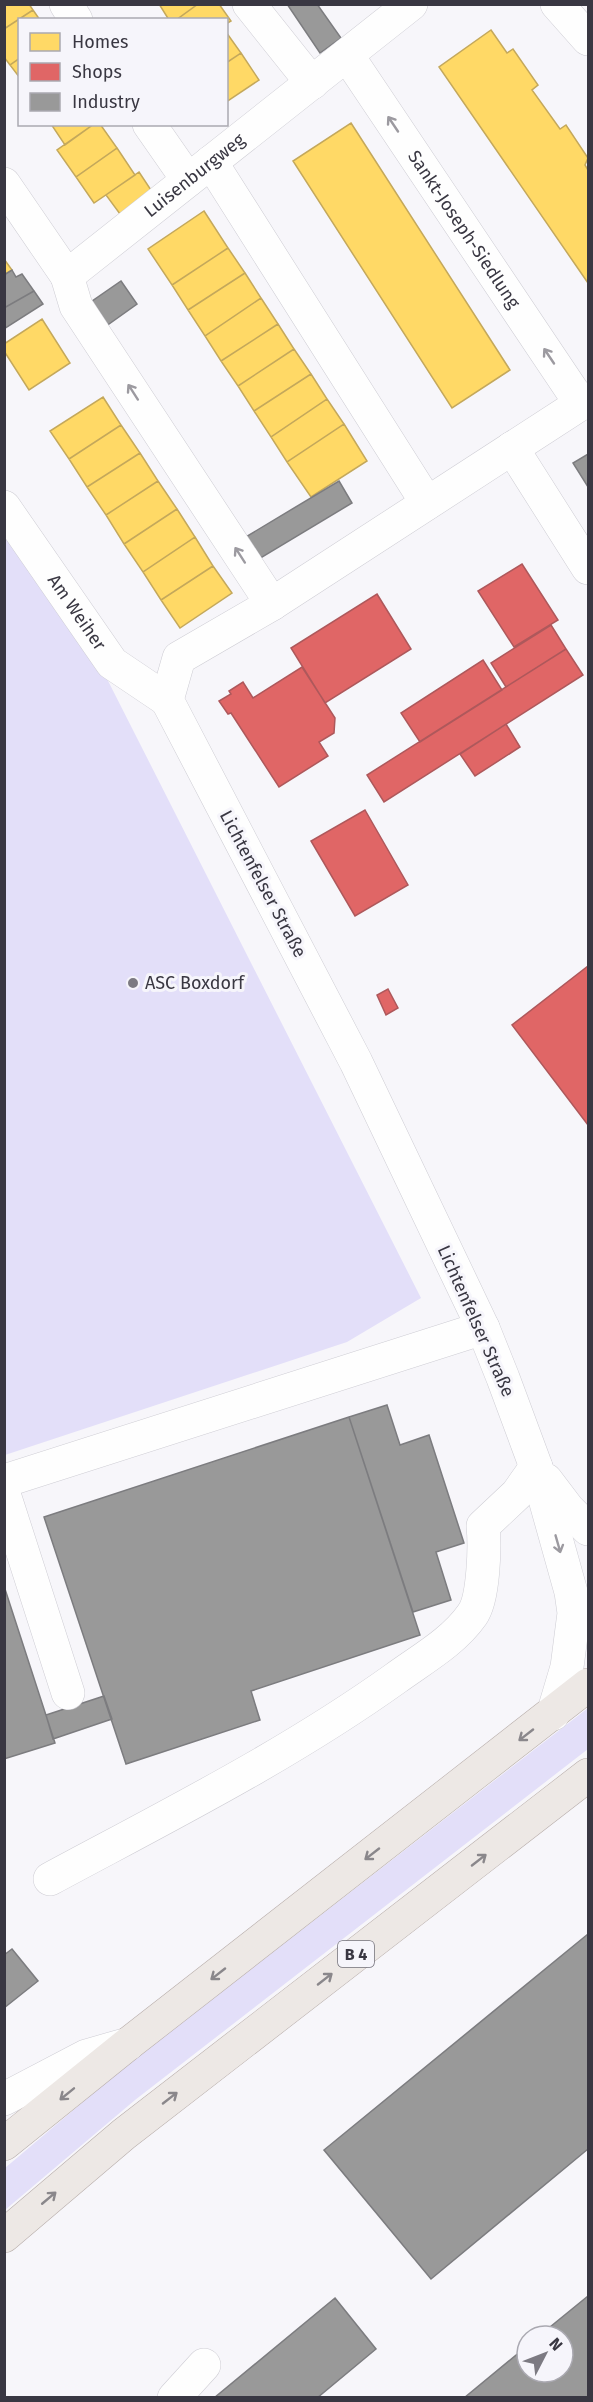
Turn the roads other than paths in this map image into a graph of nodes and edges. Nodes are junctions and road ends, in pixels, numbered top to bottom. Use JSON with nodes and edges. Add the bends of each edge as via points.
{"nodes":[{"id":1,"x":66,"y":4,"type":"edge"},
{"id":2,"x":249,"y":4,"type":"edge"},
{"id":3,"x":411,"y":4,"type":"edge"},
{"id":4,"x":557,"y":4,"type":"edge"},
{"id":5,"x":75,"y":18,"type":"edge"},
{"id":6,"x":588,"y":39,"type":"edge"},
{"id":7,"x":347,"y":55,"type":"junction"},
{"id":8,"x":312,"y":83,"type":"junction"},
{"id":9,"x":151,"y":126,"type":"edge"},
{"id":10,"x":199,"y":171,"type":"junction"},
{"id":11,"x":4,"y":184,"type":"edge"},
{"id":12,"x":67,"y":276,"type":"junction"},
{"id":13,"x":585,"y":402,"type":"edge"},
{"id":14,"x":512,"y":448,"type":"junction"},
{"id":15,"x":427,"y":503,"type":"junction"},
{"id":16,"x":4,"y":507,"type":"edge"},
{"id":17,"x":588,"y":568,"type":"edge"},
{"id":18,"x":272,"y":604,"type":"junction"},
{"id":19,"x":167,"y":700,"type":"junction"},
{"id":20,"x":483,"y":1328,"type":"junction"},
{"id":21,"x":536,"y":1467,"type":"junction"},
{"id":22,"x":4,"y":1481,"type":"edge"},
{"id":23,"x":4,"y":1494,"type":"edge"},
{"id":24,"x":588,"y":1529,"type":"edge"},
{"id":25,"x":588,"y":1685,"type":"edge"},
{"id":26,"x":68,"y":1693,"type":"dead end"},
{"id":27,"x":553,"y":1714,"type":"junction"},
{"id":28,"x":588,"y":1774,"type":"edge"},
{"id":29,"x":50,"y":1879,"type":"dead end"},
{"id":30,"x":128,"y":2044,"type":"junction"},
{"id":31,"x":4,"y":2099,"type":"edge"},
{"id":32,"x":4,"y":2144,"type":"edge"},
{"id":33,"x":4,"y":2236,"type":"edge"},
{"id":34,"x":204,"y":2364,"type":"dead end"},
{"id":35,"x":174,"y":2397,"type":"edge"}],
"edges":[{"from":1,"to":5,"type":"street"},
{"from":2,"to":8,"type":"street"},
{"from":3,"to":7,"type":"street","name":"Luisenburgweg"},
{"from":4,"to":6,"type":"street"},
{"from":7,"to":8,"type":"street","name":"Luisenburgweg"},
{"from":13,"to":7,"type":"street","name":"Sankt-Joseph-Siedlung","one_way":true},
{"from":8,"to":10,"type":"street","name":"Luisenburgweg"},
{"from":9,"to":10,"type":"street"},
{"from":10,"to":12,"type":"street","name":"Luisenburgweg"},
{"from":10,"to":15,"type":"street"},
{"from":11,"to":12,"type":"street"},
{"from":18,"to":12,"type":"street","one_way":true,"via":[[76,306]]},
{"from":13,"to":14,"type":"street"},
{"from":14,"to":15,"type":"street"},
{"from":14,"to":17,"type":"street"},
{"from":15,"to":18,"type":"street"},
{"from":16,"to":19,"type":"street","name":"Am Weiher","via":[[112,663]]},
{"from":18,"to":19,"type":"street","via":[[180,658]]},
{"from":19,"to":20,"type":"street","name":"Lichtenfelser Straße","via":[[356,1062]]},
{"from":20,"to":21,"type":"street","name":"Lichtenfelser Straße"},
{"from":20,"to":22,"type":"street"},
{"from":21,"to":24,"type":"street","name":"Lichtenfelser Straße"},
{"from":21,"to":27,"type":"street","name":"Lichtenfelser Straße","one_way":true,"via":[[574,1613],[567,1667]]},
{"from":21,"to":29,"type":"street","via":[[517,1494],[483,1526],[486,1554],[474,1613],[448,1640],[359,1704],[262,1763]]},
{"from":23,"to":26,"type":"street"},
{"from":25,"to":27,"type":"main road"},
{"from":27,"to":30,"type":"main road","one_way":true},
{"from":33,"to":28,"type":"main road","number":"B 4","one_way":true,"via":[[124,2134]]},
{"from":30,"to":31,"type":"street","via":[[86,2056]]},
{"from":30,"to":32,"type":"main road","one_way":true},
{"from":34,"to":35,"type":"street"}]}
